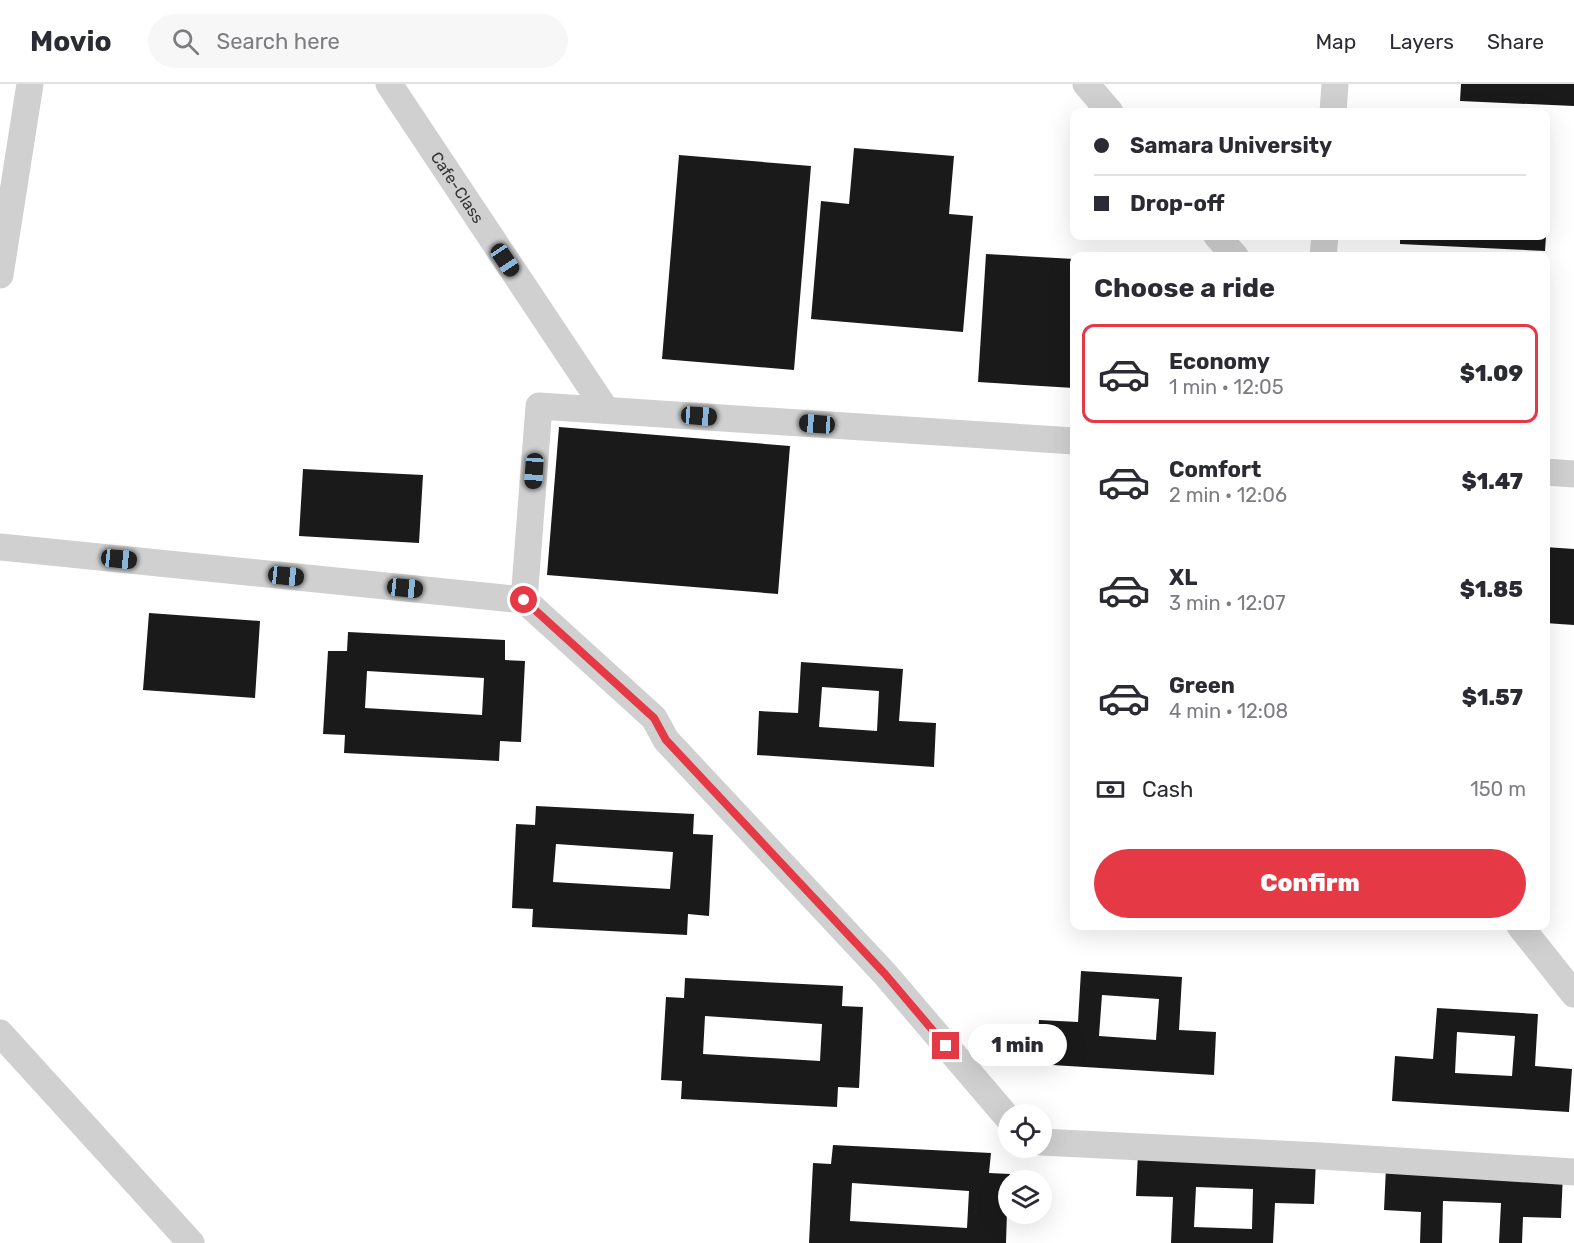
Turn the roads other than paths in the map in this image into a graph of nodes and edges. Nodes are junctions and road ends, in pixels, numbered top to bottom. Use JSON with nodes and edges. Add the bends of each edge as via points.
{"nodes":[{"id":1,"x":30,"y":84,"type":"edge"},
{"id":2,"x":389,"y":84,"type":"edge"},
{"id":3,"x":1086,"y":84,"type":"edge"},
{"id":4,"x":1335,"y":84,"type":"edge"},
{"id":5,"x":1107,"y":108,"type":"edge"},
{"id":6,"x":1333,"y":108,"type":"edge"},
{"id":7,"x":1221,"y":240,"type":"edge"},
{"id":8,"x":1231,"y":252,"type":"edge"},
{"id":9,"x":0,"y":275,"type":"edge"},
{"id":10,"x":606,"y":410,"type":"junction"},
{"id":11,"x":1070,"y":441,"type":"edge"},
{"id":12,"x":1550,"y":472,"type":"edge"},
{"id":13,"x":1574,"y":474,"type":"edge"},
{"id":14,"x":0,"y":546,"type":"edge"},
{"id":15,"x":524,"y":600,"type":"junction"},
{"id":16,"x":1523,"y":930,"type":"edge"},
{"id":17,"x":1574,"y":994,"type":"edge"},
{"id":18,"x":0,"y":1033,"type":"edge"},
{"id":19,"x":998,"y":1106,"type":"edge"},
{"id":20,"x":1052,"y":1143,"type":"edge"},
{"id":21,"x":1574,"y":1172,"type":"edge"},
{"id":22,"x":191,"y":1243,"type":"edge"}],
"edges":[{"from":1,"to":9,"type":"street"},
{"from":2,"to":10,"type":"street","name":"Cafe-Class"},
{"from":3,"to":5,"type":"street"},
{"from":4,"to":6,"type":"street"},
{"from":7,"to":8,"type":"street"},
{"from":10,"to":11,"type":"street"},
{"from":10,"to":15,"type":"street","via":[[539,406]]},
{"from":12,"to":13,"type":"street"},
{"from":14,"to":15,"type":"street"},
{"from":15,"to":19,"type":"street","via":[[654,718],[666,740],[885,974]]},
{"from":16,"to":17,"type":"street"},
{"from":18,"to":22,"type":"street"},
{"from":20,"to":21,"type":"street"}]}
